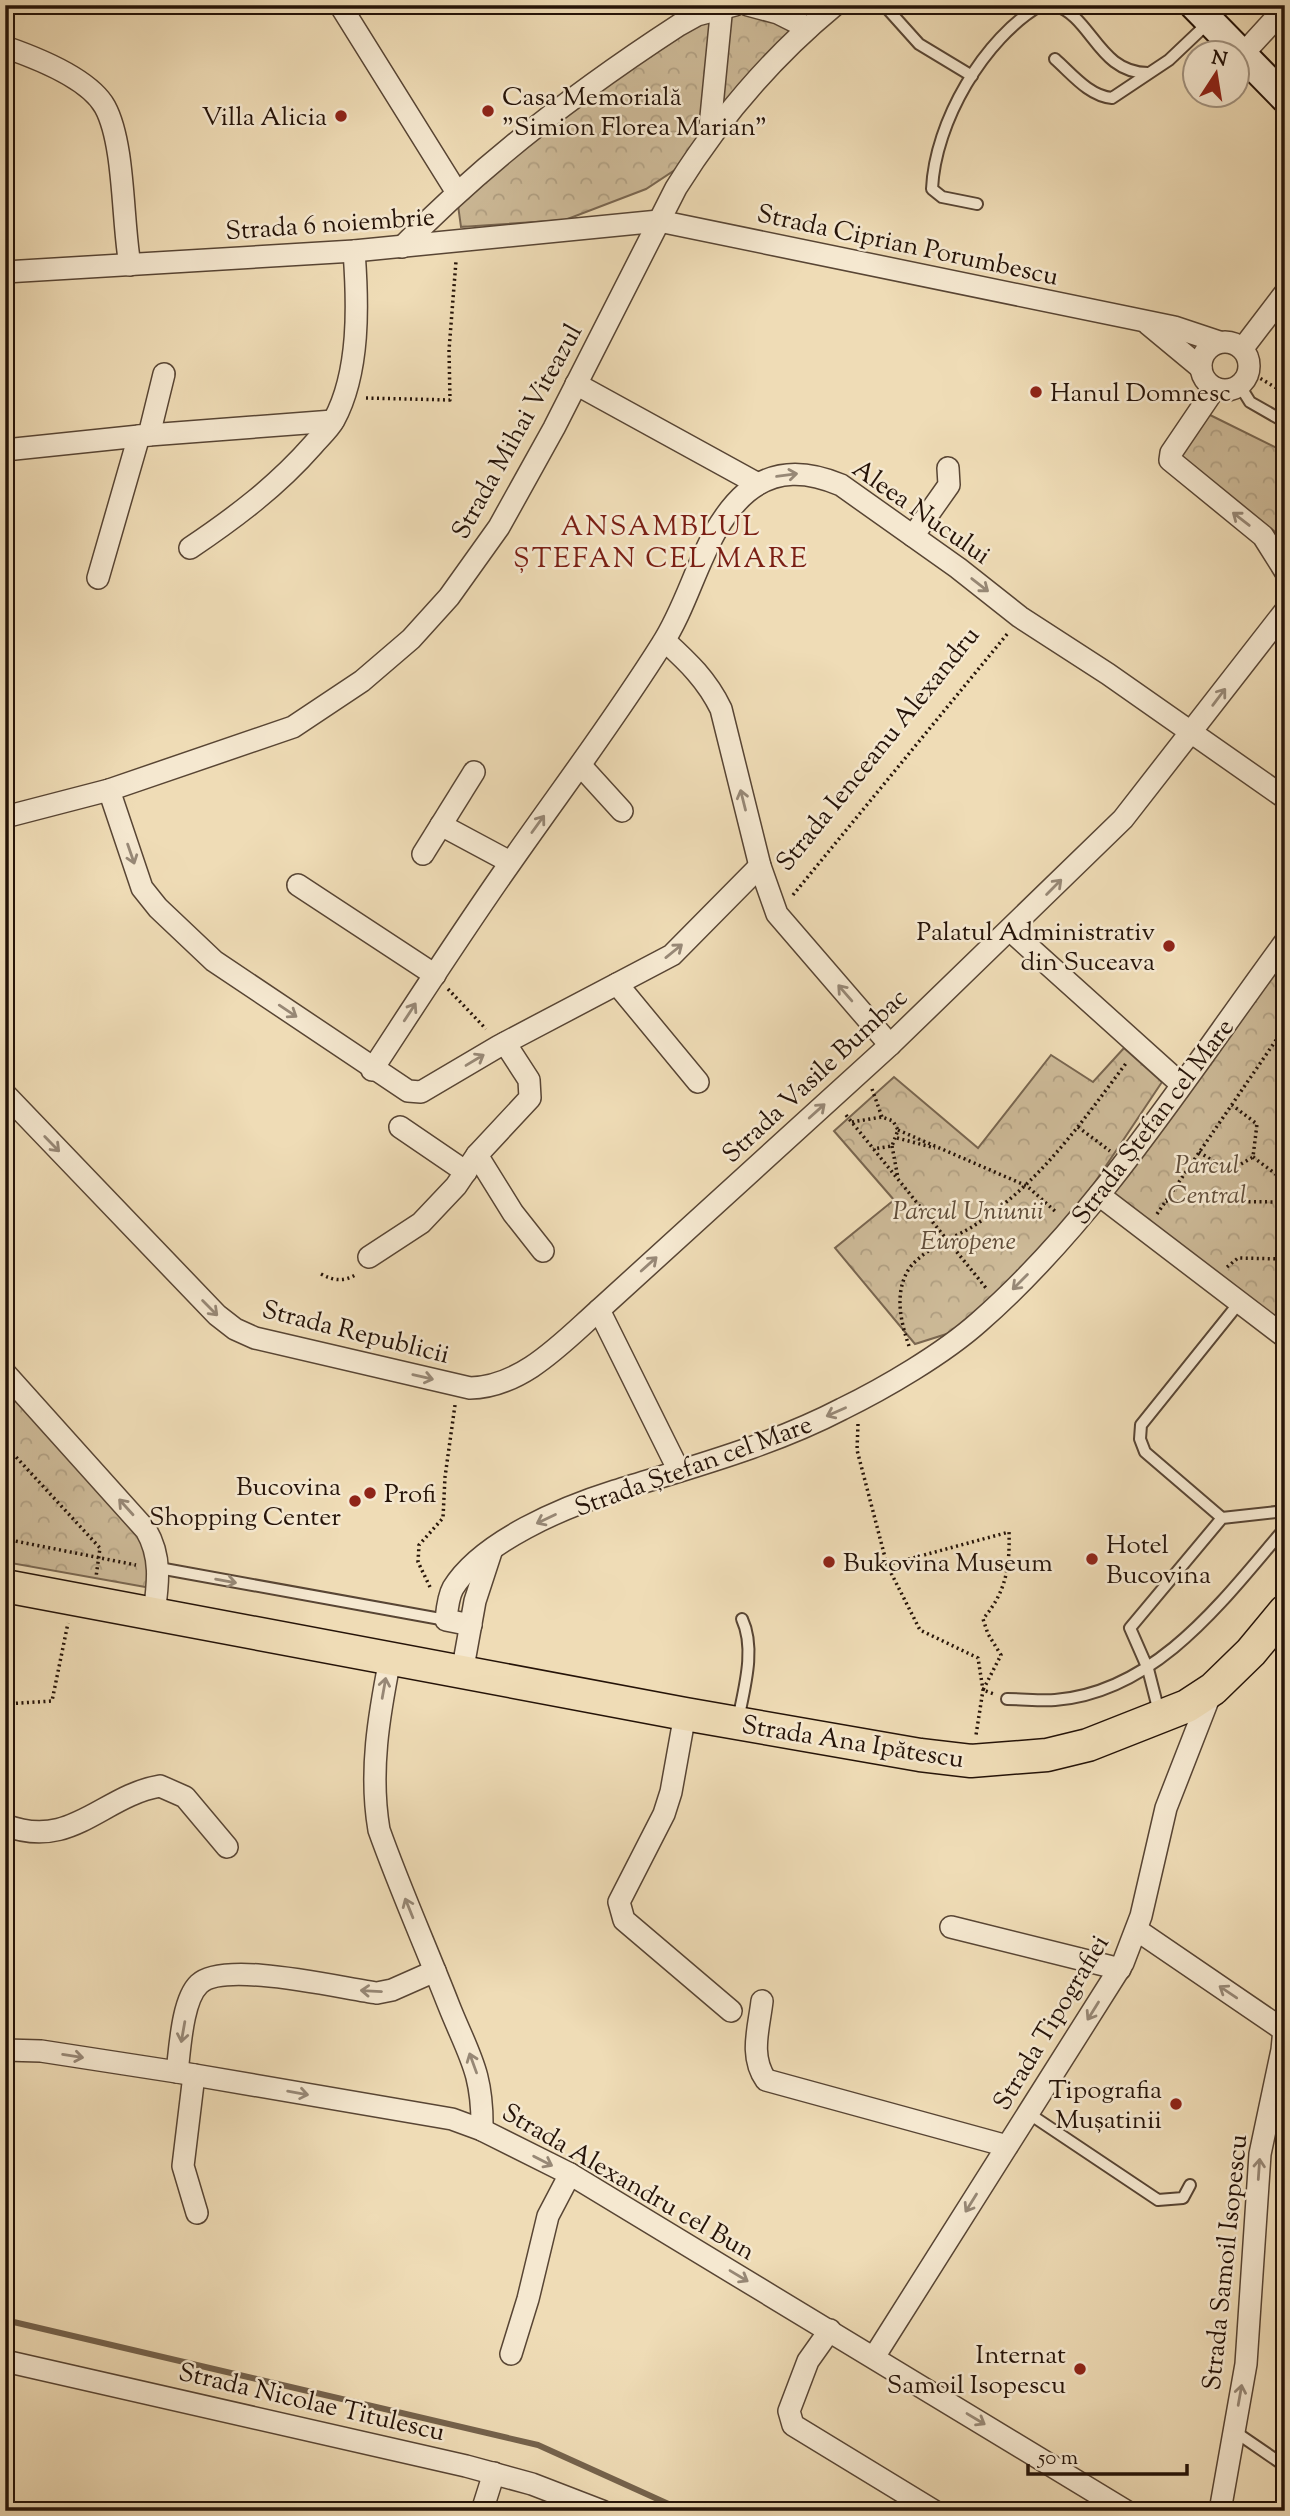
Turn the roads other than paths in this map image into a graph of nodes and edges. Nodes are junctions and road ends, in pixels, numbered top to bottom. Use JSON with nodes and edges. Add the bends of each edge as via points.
{"nodes":[{"id":1,"x":748,"y":5,"type":"edge"},
{"id":2,"x":835,"y":5,"type":"edge"},
{"id":3,"x":884,"y":5,"type":"edge"},
{"id":4,"x":1041,"y":5,"type":"edge"},
{"id":5,"x":1054,"y":5,"type":"edge"},
{"id":6,"x":726,"y":6,"type":"edge"},
{"id":7,"x":348,"y":8,"type":"edge"},
{"id":8,"x":1285,"y":8,"type":"edge"},
{"id":9,"x":1202,"y":13,"type":"edge"},
{"id":10,"x":808,"y":28,"type":"junction"},
{"id":11,"x":1226,"y":38,"type":"edge"},
{"id":12,"x":1252,"y":44,"type":"edge"},
{"id":13,"x":5,"y":47,"type":"edge"},
{"id":14,"x":1055,"y":59,"type":"dead end"},
{"id":15,"x":1252,"y":66,"type":"edge"},
{"id":16,"x":1149,"y":74,"type":"junction"},
{"id":17,"x":972,"y":76,"type":"junction"},
{"id":18,"x":1282,"y":97,"type":"edge"},
{"id":19,"x":708,"y":139,"type":"junction"},
{"id":20,"x":456,"y":191,"type":"junction"},
{"id":21,"x":977,"y":204,"type":"dead end"},
{"id":22,"x":659,"y":221,"type":"junction"},
{"id":23,"x":402,"y":247,"type":"junction"},
{"id":24,"x":354,"y":251,"type":"junction"},
{"id":25,"x":130,"y":265,"type":"junction"},
{"id":26,"x":5,"y":272,"type":"edge"},
{"id":27,"x":1285,"y":293,"type":"edge"},
{"id":28,"x":1146,"y":323,"type":"junction"},
{"id":29,"x":1219,"y":342,"type":"junction"},
{"id":30,"x":1243,"y":348,"type":"junction"},
{"id":31,"x":1201,"y":368,"type":"junction"},
{"id":32,"x":164,"y":374,"type":"dead end"},
{"id":33,"x":1244,"y":379,"type":"junction"},
{"id":34,"x":576,"y":384,"type":"junction"},
{"id":35,"x":1215,"y":388,"type":"junction"},
{"id":36,"x":333,"y":421,"type":"junction"},
{"id":37,"x":1285,"y":422,"type":"edge"},
{"id":38,"x":144,"y":435,"type":"junction"},
{"id":39,"x":5,"y":450,"type":"edge"},
{"id":40,"x":948,"y":468,"type":"dead end"},
{"id":41,"x":758,"y":484,"type":"junction"},
{"id":42,"x":913,"y":536,"type":"junction"},
{"id":43,"x":190,"y":548,"type":"dead end"},
{"id":44,"x":1285,"y":570,"type":"edge"},
{"id":45,"x":98,"y":578,"type":"dead end"},
{"id":46,"x":1285,"y":611,"type":"edge"},
{"id":47,"x":665,"y":640,"type":"junction"},
{"id":48,"x":1191,"y":734,"type":"junction"},
{"id":49,"x":580,"y":766,"type":"junction"},
{"id":50,"x":474,"y":772,"type":"dead end"},
{"id":51,"x":109,"y":790,"type":"junction"},
{"id":52,"x":1285,"y":798,"type":"edge"},
{"id":53,"x":622,"y":811,"type":"dead end"},
{"id":54,"x":5,"y":817,"type":"edge"},
{"id":55,"x":441,"y":825,"type":"junction"},
{"id":56,"x":423,"y":854,"type":"dead end"},
{"id":57,"x":510,"y":862,"type":"junction"},
{"id":58,"x":760,"y":866,"type":"junction"},
{"id":59,"x":298,"y":885,"type":"dead end"},
{"id":60,"x":1011,"y":931,"type":"junction"},
{"id":61,"x":1285,"y":942,"type":"edge"},
{"id":62,"x":435,"y":975,"type":"junction"},
{"id":63,"x":617,"y":984,"type":"junction"},
{"id":64,"x":502,"y":1044,"type":"junction"},
{"id":65,"x":890,"y":1045,"type":"junction"},
{"id":66,"x":372,"y":1069,"type":"junction"},
{"id":67,"x":698,"y":1082,"type":"dead end"},
{"id":68,"x":1181,"y":1084,"type":"junction"},
{"id":69,"x":5,"y":1094,"type":"edge"},
{"id":70,"x":400,"y":1127,"type":"dead end"},
{"id":71,"x":471,"y":1163,"type":"junction"},
{"id":72,"x":1099,"y":1195,"type":"junction"},
{"id":73,"x":543,"y":1251,"type":"dead end"},
{"id":74,"x":369,"y":1257,"type":"road end"},
{"id":75,"x":1239,"y":1303,"type":"junction"},
{"id":76,"x":599,"y":1310,"type":"junction"},
{"id":77,"x":1285,"y":1337,"type":"edge"},
{"id":78,"x":5,"y":1373,"type":"edge"},
{"id":79,"x":679,"y":1471,"type":"junction"},
{"id":80,"x":1285,"y":1511,"type":"edge"},
{"id":81,"x":1222,"y":1518,"type":"junction"},
{"id":82,"x":1285,"y":1528,"type":"edge"},
{"id":83,"x":491,"y":1550,"type":"junction"},
{"id":84,"x":159,"y":1569,"type":"junction"},
{"id":85,"x":5,"y":1586,"type":"edge"},
{"id":86,"x":1285,"y":1611,"type":"edge"},
{"id":87,"x":154,"y":1614,"type":"junction"},
{"id":88,"x":742,"y":1619,"type":"dead end"},
{"id":89,"x":446,"y":1620,"type":"junction"},
{"id":90,"x":471,"y":1625,"type":"junction"},
{"id":91,"x":390,"y":1659,"type":"junction"},
{"id":92,"x":1148,"y":1669,"type":"junction"},
{"id":93,"x":462,"y":1672,"type":"junction"},
{"id":94,"x":1213,"y":1689,"type":"junction"},
{"id":95,"x":1007,"y":1699,"type":"road end"},
{"id":96,"x":685,"y":1714,"type":"junction"},
{"id":97,"x":1160,"y":1719,"type":"junction"},
{"id":98,"x":738,"y":1723,"type":"junction"},
{"id":99,"x":5,"y":1825,"type":"edge"},
{"id":100,"x":227,"y":1847,"type":"dead end"},
{"id":101,"x":951,"y":1927,"type":"dead end"},
{"id":102,"x":1136,"y":1930,"type":"junction"},
{"id":103,"x":1120,"y":1969,"type":"junction"},
{"id":104,"x":435,"y":1972,"type":"junction"},
{"id":105,"x":762,"y":2001,"type":"dead end"},
{"id":106,"x":731,"y":2011,"type":"dead end"},
{"id":107,"x":1284,"y":2026,"type":"edge"},
{"id":108,"x":5,"y":2050,"type":"edge"},
{"id":109,"x":185,"y":2073,"type":"junction"},
{"id":110,"x":1028,"y":2113,"type":"junction"},
{"id":111,"x":482,"y":2130,"type":"junction"},
{"id":112,"x":1007,"y":2146,"type":"junction"},
{"id":113,"x":570,"y":2174,"type":"junction"},
{"id":114,"x":1190,"y":2185,"type":"dead end"},
{"id":115,"x":197,"y":2213,"type":"dead end"},
{"id":116,"x":830,"y":2330,"type":"junction"},
{"id":117,"x":511,"y":2354,"type":"dead end"},
{"id":118,"x":874,"y":2357,"type":"junction"},
{"id":119,"x":5,"y":2361,"type":"edge"},
{"id":120,"x":1234,"y":2431,"type":"junction"},
{"id":121,"x":1285,"y":2466,"type":"edge"},
{"id":122,"x":494,"y":2473,"type":"junction"},
{"id":123,"x":482,"y":2511,"type":"edge"},
{"id":124,"x":603,"y":2511,"type":"edge"},
{"id":125,"x":934,"y":2511,"type":"edge"},
{"id":126,"x":1126,"y":2511,"type":"edge"},
{"id":127,"x":1220,"y":2511,"type":"edge"}],
"edges":[{"from":1,"to":10,"type":"street"},
{"from":2,"to":10,"type":"street","name":"Strada Mihai Viteazul"},
{"from":3,"to":17,"type":"lane","via":[[919,44]]},
{"from":4,"to":17,"type":"lane","via":[[1019,18],[989,48]]},
{"from":5,"to":16,"type":"lane","via":[[1116,65]]},
{"from":6,"to":19,"type":"street","name":"Strada Mihai Viteazul"},
{"from":6,"to":20,"type":"street","via":[[679,25],[598,80]]},
{"from":7,"to":20,"type":"street"},
{"from":8,"to":12,"type":"street"},
{"from":9,"to":11,"type":"main road"},
{"from":9,"to":16,"type":"lane","via":[[1169,60]]},
{"from":10,"to":19,"type":"street","name":"Strada Mihai Viteazul"},
{"from":13,"to":25,"type":"street","via":[[61,71],[105,106],[120,173]]},
{"from":14,"to":16,"type":"lane","via":[[1101,97],[1123,93]]},
{"from":15,"to":18,"type":"main road"},
{"from":17,"to":21,"type":"lane","via":[[938,155],[932,189],[942,197]]},
{"from":19,"to":22,"type":"street","name":"Strada Mihai Viteazul"},
{"from":20,"to":23,"type":"street"},
{"from":22,"to":23,"type":"street","name":"Strada 6 noiembrie"},
{"from":22,"to":28,"type":"street","name":"Strada Ciprian Porumbescu"},
{"from":22,"to":34,"type":"street","name":"Strada Mihai Viteazul"},
{"from":23,"to":24,"type":"street","name":"Strada 6 noiembrie"},
{"from":24,"to":25,"type":"street","name":"Strada 6 noiembrie"},
{"from":24,"to":36,"type":"street","via":[[355,328]]},
{"from":25,"to":26,"type":"street","name":"Strada 6 noiembrie"},
{"from":27,"to":30,"type":"street"},
{"from":28,"to":29,"type":"street","name":"Strada Ciprian Porumbescu","via":[[1196,332]]},
{"from":28,"to":31,"type":"street","name":"Strada Ciprian Porumbescu"},
{"from":29,"to":30,"type":"street"},
{"from":29,"to":31,"type":"street","via":[[1205,351]]},
{"from":30,"to":33,"type":"street","via":[[1248,355]]},
{"from":31,"to":35,"type":"street"},
{"from":32,"to":38,"type":"street"},
{"from":33,"to":35,"type":"street","via":[[1223,390]]},
{"from":33,"to":37,"type":"lane","via":[[1250,401]]},
{"from":34,"to":41,"type":"street"},
{"from":34,"to":51,"type":"street","name":"Strada Mihai Viteazul","via":[[482,554],[449,597],[388,660],[293,727]]},
{"from":44,"to":35,"type":"street","one_way":true,"via":[[1263,536],[1170,460]]},
{"from":36,"to":38,"type":"street"},
{"from":36,"to":43,"type":"street","via":[[253,505]]},
{"from":38,"to":39,"type":"street"},
{"from":38,"to":45,"type":"street"},
{"from":40,"to":42,"type":"street","via":[[949,485]]},
{"from":41,"to":42,"type":"street","name":"Aleea Nucului","one_way":true,"via":[[790,472],[825,478]]},
{"from":41,"to":47,"type":"street","name":"Aleea Nucului","via":[[736,503],[714,536]]},
{"from":42,"to":48,"type":"street","name":"Aleea Nucului","one_way":true,"via":[[1020,617]]},
{"from":48,"to":46,"type":"street","name":"Strada Vasile Bumbac","one_way":true},
{"from":47,"to":49,"type":"street","name":"Aleea Nucului"},
{"from":58,"to":47,"type":"street","name":"Strada Ienceanu Alexandru","one_way":true,"via":[[721,709],[695,668]]},
{"from":48,"to":52,"type":"street","name":"Aleea Nucului"},
{"from":60,"to":48,"type":"street","name":"Strada Vasile Bumbac","one_way":true,"via":[[1124,818]]},
{"from":49,"to":53,"type":"street"},
{"from":57,"to":49,"type":"street","name":"Aleea Nucului","one_way":true},
{"from":50,"to":55,"type":"street"},
{"from":51,"to":54,"type":"street","name":"Strada Mihai Viteazul"},
{"from":51,"to":66,"type":"street","one_way":true,"via":[[142,888],[158,908],[214,961]]},
{"from":55,"to":56,"type":"street"},
{"from":55,"to":57,"type":"street"},
{"from":57,"to":62,"type":"street","name":"Aleea Nucului"},
{"from":63,"to":58,"type":"street","one_way":true,"via":[[672,955]]},
{"from":65,"to":58,"type":"street","name":"Strada Ienceanu Alexandru","one_way":true,"via":[[777,914]]},
{"from":59,"to":62,"type":"street"},
{"from":60,"to":65,"type":"street","name":"Strada Vasile Bumbac"},
{"from":60,"to":68,"type":"street"},
{"from":61,"to":68,"type":"street","name":"Strada Ștefan cel Mare"},
{"from":66,"to":62,"type":"street","name":"Aleea Nucului","one_way":true},
{"from":63,"to":64,"type":"street"},
{"from":63,"to":67,"type":"street"},
{"from":66,"to":64,"type":"street","one_way":true,"via":[[408,1091],[421,1092]]},
{"from":64,"to":71,"type":"street","via":[[529,1080],[530,1098]]},
{"from":76,"to":65,"type":"street","name":"Strada Vasile Bumbac","one_way":true},
{"from":68,"to":72,"type":"street","name":"Strada Ștefan cel Mare"},
{"from":69,"to":76,"type":"street","name":"Strada Republicii","one_way":true,"via":[[217,1315],[255,1338],[458,1385],[491,1387],[509,1381],[552,1351]]},
{"from":70,"to":71,"type":"street"},
{"from":71,"to":73,"type":"street"},
{"from":71,"to":74,"type":"street","via":[[421,1223]]},
{"from":72,"to":75,"type":"street"},
{"from":72,"to":79,"type":"street","name":"Strada Ștefan cel Mare","one_way":true,"via":[[978,1324],[915,1366],[840,1410]]},
{"from":75,"to":77,"type":"street"},
{"from":75,"to":81,"type":"lane","via":[[1141,1425],[1145,1452]]},
{"from":76,"to":79,"type":"street"},
{"from":84,"to":78,"type":"street","one_way":true,"via":[[156,1547],[146,1530]]},
{"from":79,"to":83,"type":"street","name":"Strada Ștefan cel Mare","one_way":true,"via":[[550,1517]]},
{"from":80,"to":81,"type":"lane"},
{"from":81,"to":92,"type":"lane","via":[[1130,1628]]},
{"from":82,"to":92,"type":"lane","via":[[1222,1601]]},
{"from":83,"to":89,"type":"street","name":"Strada Ștefan cel Mare","via":[[452,1589]]},
{"from":83,"to":90,"type":"street"},
{"from":84,"to":87,"type":"street"},
{"from":84,"to":89,"type":"lane","one_way":true},
{"from":85,"to":87,"type":"main road"},
{"from":86,"to":94,"type":"main road","name":"Strada Ana Ipătescu"},
{"from":87,"to":91,"type":"main road"},
{"from":88,"to":98,"type":"lane","via":[[748,1653]]},
{"from":89,"to":90,"type":"street"},
{"from":90,"to":93,"type":"street"},
{"from":91,"to":93,"type":"main road"},
{"from":104,"to":91,"type":"street","one_way":true,"via":[[389,1859],[374,1802],[374,1758]]},
{"from":92,"to":95,"type":"lane","via":[[1111,1686],[1057,1700]]},
{"from":92,"to":97,"type":"lane"},
{"from":93,"to":96,"type":"main road","name":"Strada Ana Ipătescu"},
{"from":94,"to":97,"type":"main road","name":"Strada Ana Ipătescu"},
{"from":94,"to":102,"type":"street","name":"Strada Tipografiei","via":[[1166,1808]]},
{"from":96,"to":98,"type":"main road","name":"Strada Ana Ipătescu"},
{"from":96,"to":106,"type":"street","via":[[664,1814],[619,1902],[624,1920]]},
{"from":97,"to":98,"type":"main road","name":"Strada Ana Ipătescu","via":[[1047,1755],[971,1761]]},
{"from":99,"to":100,"type":"street","via":[[35,1832],[79,1825],[131,1795],[160,1786],[185,1797]]},
{"from":101,"to":103,"type":"street"},
{"from":102,"to":103,"type":"street","name":"Strada Tipografiei"},
{"from":107,"to":102,"type":"street","one_way":true},
{"from":103,"to":110,"type":"street","name":"Strada Tipografiei","one_way":true},
{"from":104,"to":109,"type":"street","one_way":true,"via":[[377,1993],[245,1973],[217,1974],[199,1984],[188,2001]]},
{"from":111,"to":104,"type":"street","one_way":true,"via":[[483,2096],[475,2064]]},
{"from":105,"to":112,"type":"street","via":[[756,2052],[757,2068],[766,2080]]},
{"from":120,"to":107,"type":"street","name":"Strada Samoil Isopescu","one_way":true,"via":[[1246,2364],[1260,2154]]},
{"from":108,"to":109,"type":"street","name":"Strada Alexandru cel Bun","one_way":true,"via":[[41,2051]]},
{"from":109,"to":111,"type":"street","name":"Strada Alexandru cel Bun","one_way":true,"via":[[452,2119]]},
{"from":109,"to":115,"type":"street","via":[[183,2166]]},
{"from":110,"to":112,"type":"street","name":"Strada Tipografiei"},
{"from":110,"to":114,"type":"lane","via":[[1158,2200],[1183,2198]]},
{"from":111,"to":113,"type":"street","name":"Strada Alexandru cel Bun","one_way":true},
{"from":112,"to":118,"type":"street","name":"Strada Tipografiei","one_way":true},
{"from":113,"to":116,"type":"street","name":"Strada Alexandru cel Bun","one_way":true},
{"from":113,"to":117,"type":"street","via":[[548,2216]]},
{"from":116,"to":118,"type":"street","name":"Strada Alexandru cel Bun"},
{"from":116,"to":125,"type":"street","via":[[808,2361],[789,2411],[793,2425]]},
{"from":118,"to":126,"type":"street","name":"Strada Alexandru cel Bun","one_way":true},
{"from":119,"to":122,"type":"street","name":"Strada Nicolae Titulescu"},
{"from":120,"to":121,"type":"lane"},
{"from":120,"to":127,"type":"street","name":"Strada Samoil Isopescu"},
{"from":122,"to":123,"type":"street"},
{"from":122,"to":124,"type":"street","name":"Strada Nicolae Titulescu"}]}
